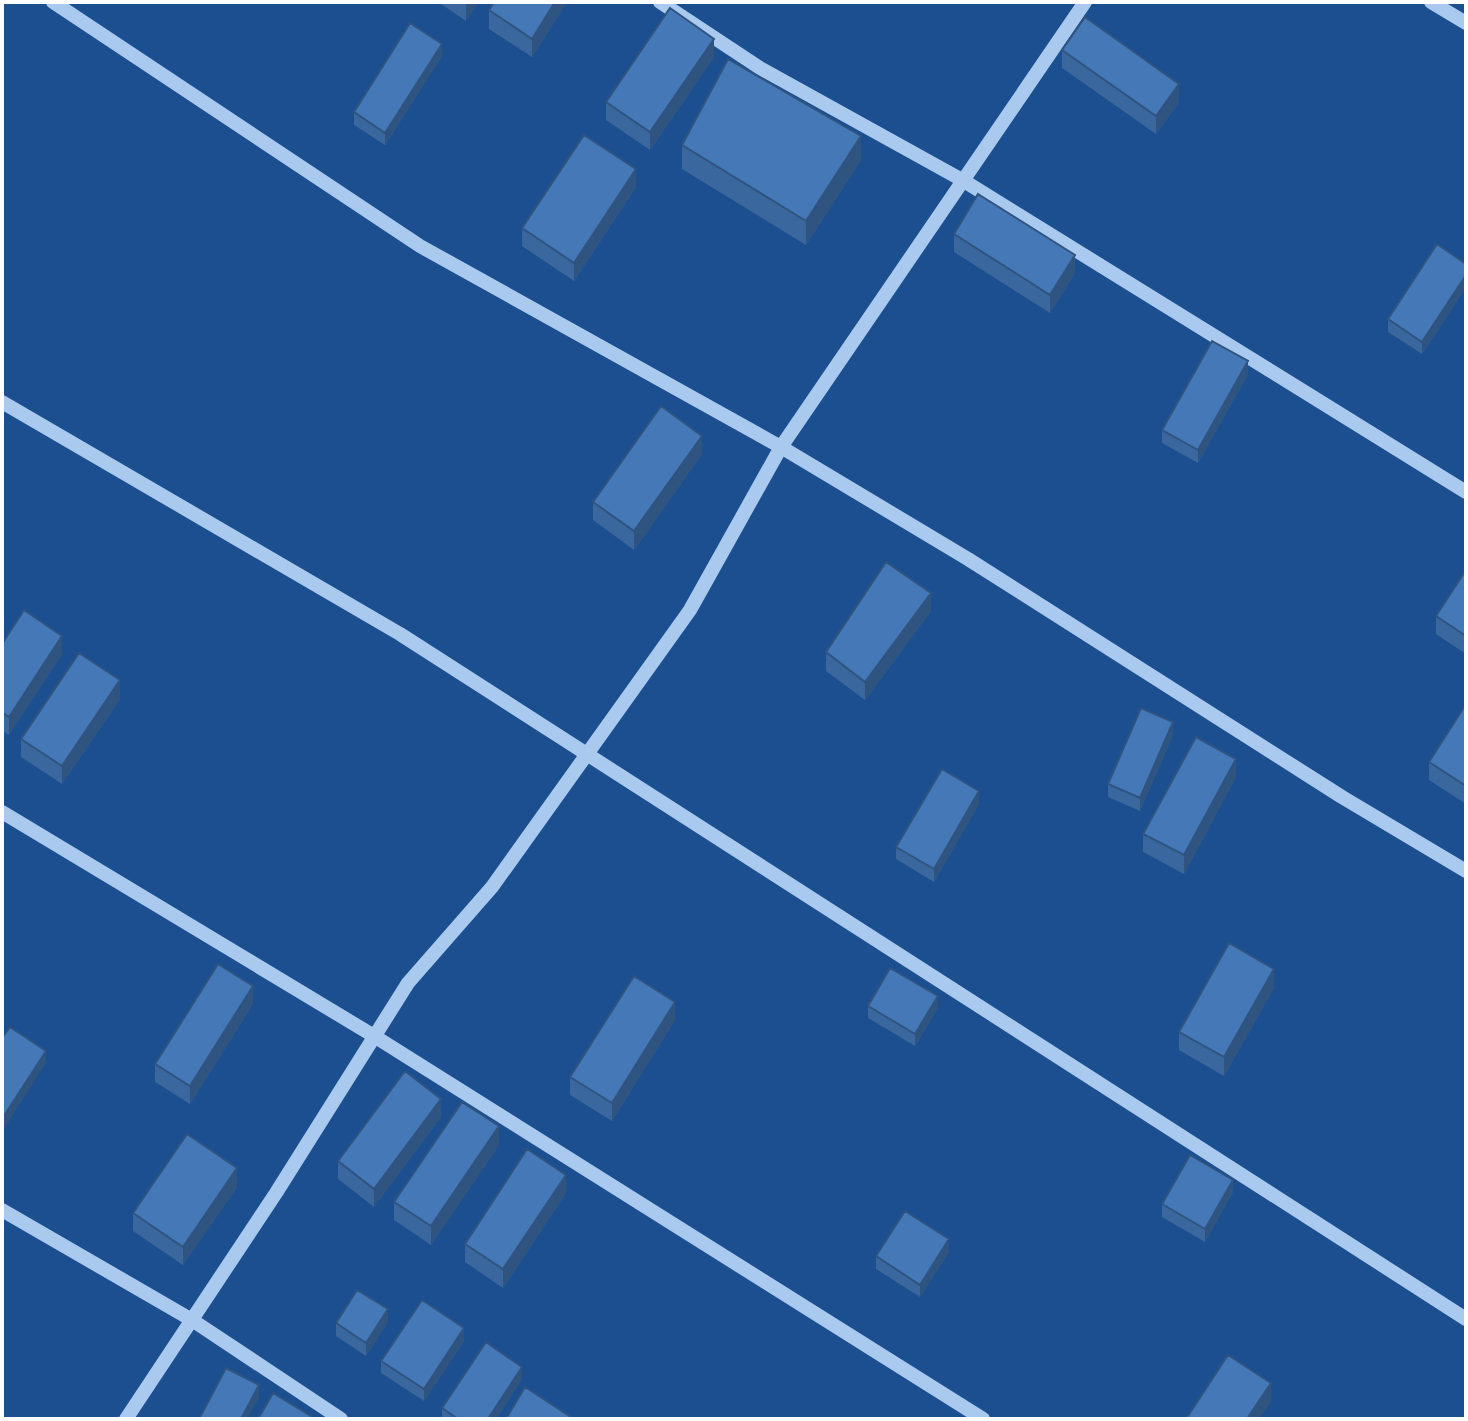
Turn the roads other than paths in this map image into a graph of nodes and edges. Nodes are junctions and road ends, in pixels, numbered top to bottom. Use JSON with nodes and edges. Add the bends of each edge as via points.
{"nodes":[{"id":1,"x":53,"y":2,"type":"edge"},
{"id":2,"x":660,"y":2,"type":"edge"},
{"id":3,"x":1085,"y":2,"type":"edge"},
{"id":4,"x":1431,"y":2,"type":"edge"},
{"id":5,"x":1466,"y":23,"type":"edge"},
{"id":6,"x":964,"y":181,"type":"junction"},
{"id":7,"x":2,"y":402,"type":"edge"},
{"id":8,"x":781,"y":447,"type":"junction"},
{"id":9,"x":1466,"y":492,"type":"edge"},
{"id":10,"x":589,"y":754,"type":"junction"},
{"id":11,"x":2,"y":812,"type":"edge"},
{"id":12,"x":1466,"y":871,"type":"edge"},
{"id":13,"x":374,"y":1036,"type":"junction"},
{"id":14,"x":2,"y":1210,"type":"edge"},
{"id":15,"x":1466,"y":1319,"type":"edge"},
{"id":16,"x":192,"y":1320,"type":"junction"},
{"id":17,"x":126,"y":1419,"type":"edge"},
{"id":18,"x":341,"y":1419,"type":"edge"},
{"id":19,"x":983,"y":1419,"type":"edge"}],
"edges":[{"from":1,"to":8,"type":"street","via":[[420,246]]},
{"from":2,"to":6,"type":"street","via":[[760,68]]},
{"from":3,"to":6,"type":"street"},
{"from":4,"to":5,"type":"street"},
{"from":6,"to":8,"type":"street"},
{"from":6,"to":9,"type":"street"},
{"from":7,"to":10,"type":"street","via":[[400,634]]},
{"from":8,"to":10,"type":"street","via":[[690,610]]},
{"from":8,"to":12,"type":"street"},
{"from":10,"to":13,"type":"street","via":[[492,887],[408,983]]},
{"from":10,"to":15,"type":"street"},
{"from":11,"to":13,"type":"street"},
{"from":13,"to":16,"type":"street"},
{"from":13,"to":19,"type":"street"},
{"from":14,"to":16,"type":"street"},
{"from":16,"to":17,"type":"street"},
{"from":16,"to":18,"type":"street"}]}
